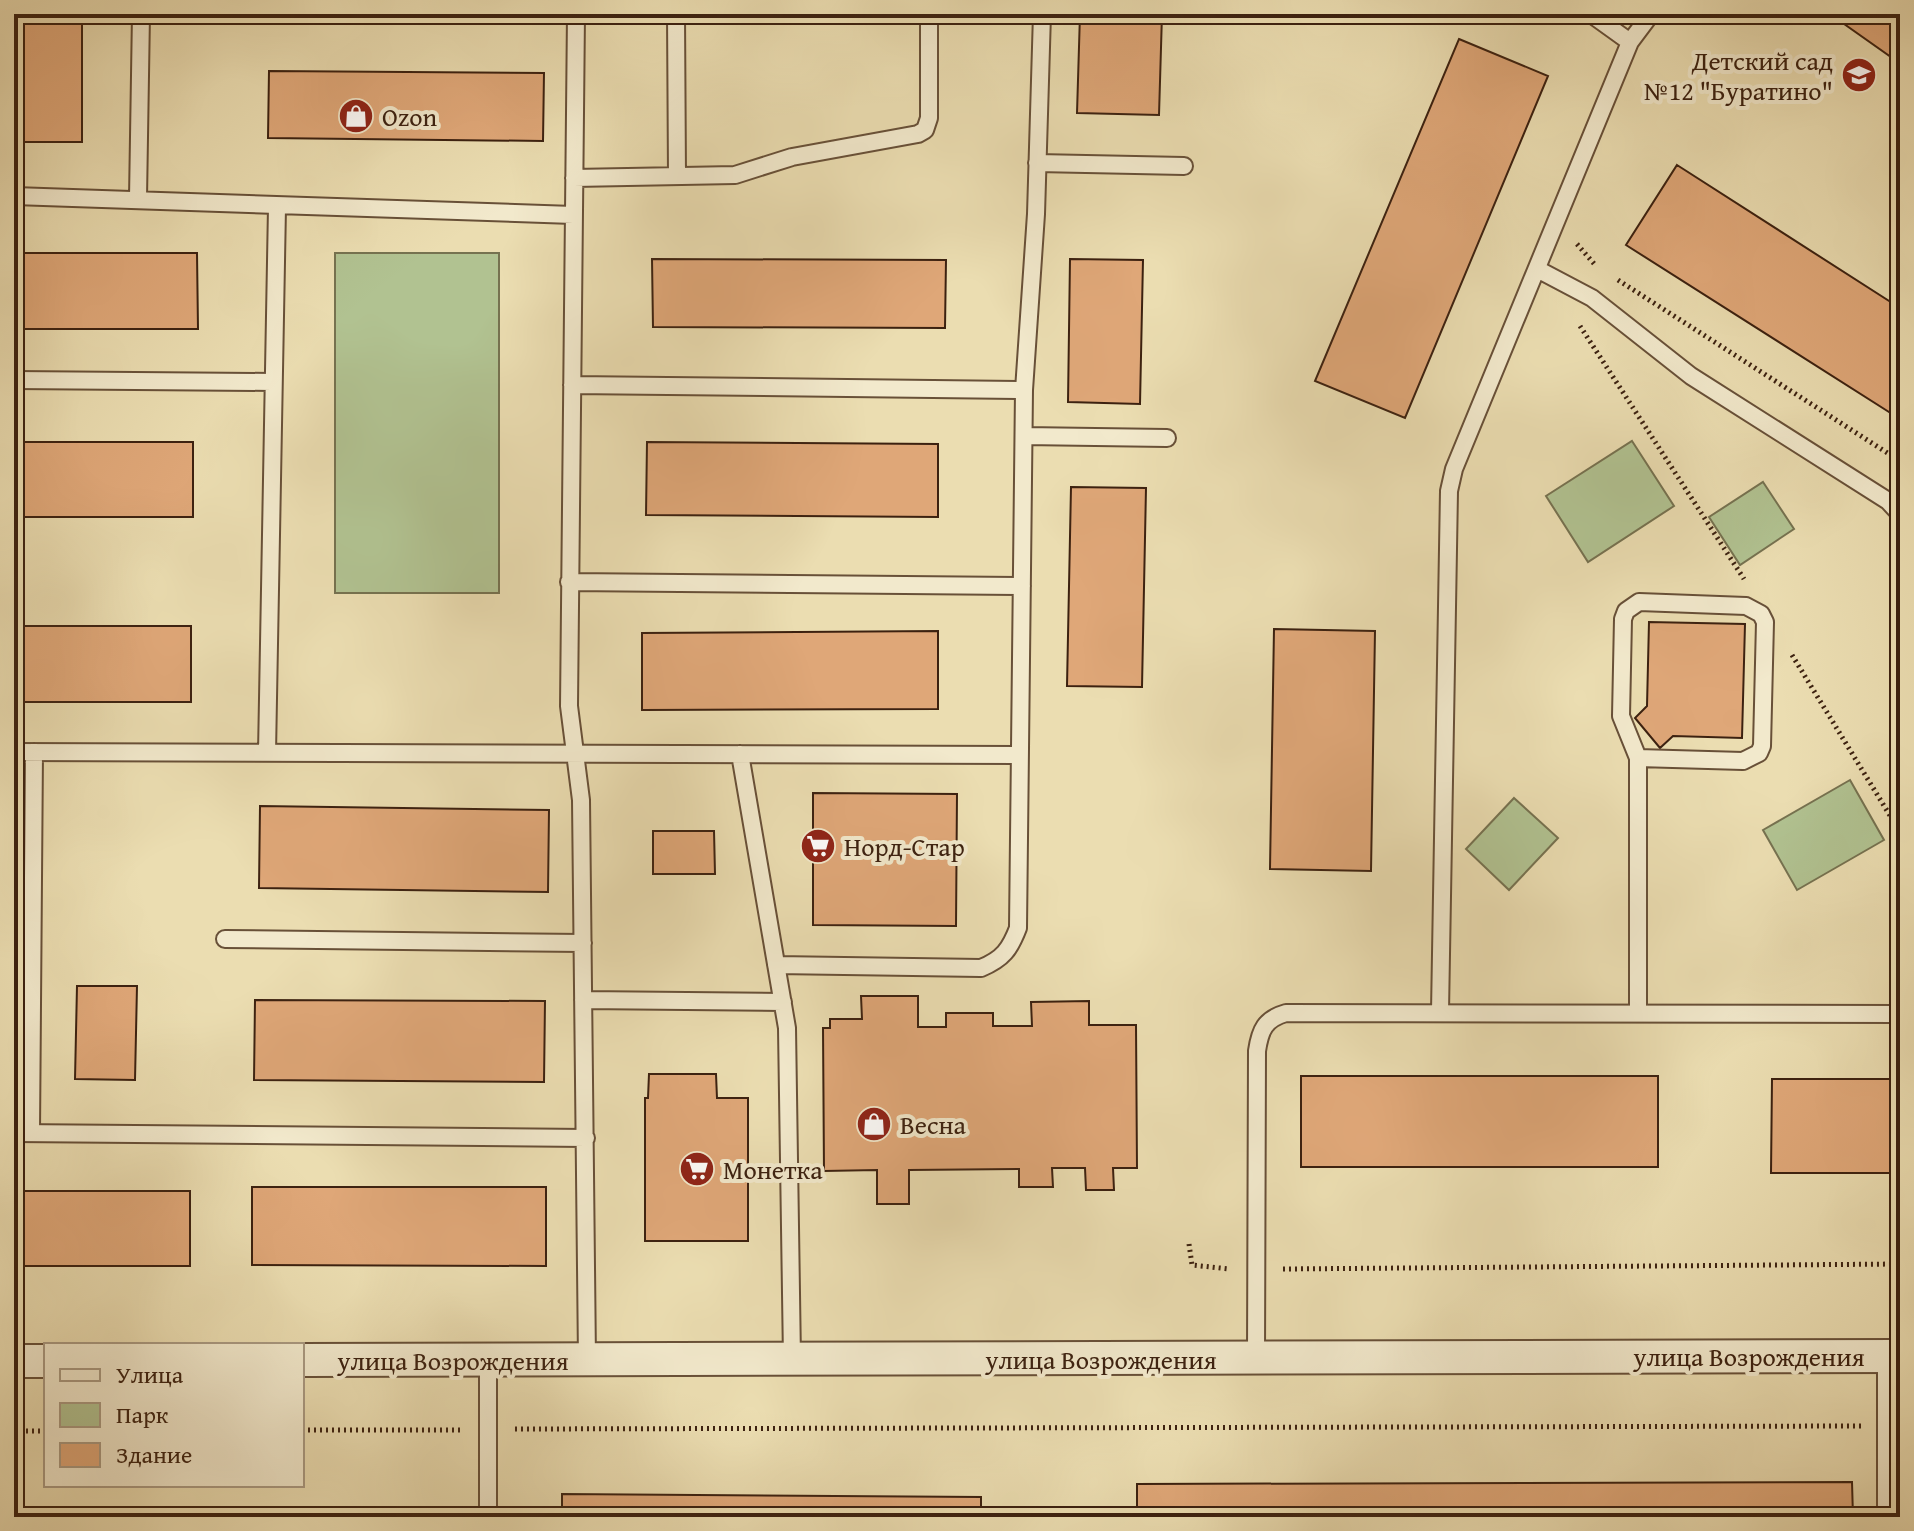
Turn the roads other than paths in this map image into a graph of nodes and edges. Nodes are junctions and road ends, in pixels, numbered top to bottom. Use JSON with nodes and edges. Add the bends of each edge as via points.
{"nodes":[{"id":1,"x":141,"y":14,"type":"edge"},
{"id":2,"x":576,"y":14,"type":"edge"},
{"id":3,"x":676,"y":14,"type":"edge"},
{"id":4,"x":929,"y":14,"type":"edge"},
{"id":5,"x":1042,"y":14,"type":"edge"},
{"id":6,"x":1591,"y":14,"type":"edge"},
{"id":7,"x":1651,"y":14,"type":"edge"},
{"id":8,"x":1630,"y":42,"type":"junction"},
{"id":9,"x":1037,"y":163,"type":"junction"},
{"id":10,"x":1184,"y":166,"type":"dead end"},
{"id":11,"x":677,"y":176,"type":"junction"},
{"id":12,"x":574,"y":178,"type":"junction"},
{"id":13,"x":14,"y":196,"type":"edge"},
{"id":14,"x":138,"y":198,"type":"junction"},
{"id":15,"x":277,"y":207,"type":"junction"},
{"id":16,"x":573,"y":215,"type":"junction"},
{"id":17,"x":1537,"y":269,"type":"junction"},
{"id":18,"x":14,"y":380,"type":"edge"},
{"id":19,"x":272,"y":382,"type":"junction"},
{"id":20,"x":572,"y":385,"type":"junction"},
{"id":21,"x":1024,"y":390,"type":"junction"},
{"id":22,"x":1024,"y":436,"type":"junction"},
{"id":23,"x":1167,"y":438,"type":"dead end"},
{"id":24,"x":1900,"y":514,"type":"edge"},
{"id":25,"x":569,"y":582,"type":"junction"},
{"id":26,"x":1022,"y":586,"type":"junction"},
{"id":27,"x":14,"y":752,"type":"edge"},
{"id":28,"x":34,"y":752,"type":"junction"},
{"id":29,"x":267,"y":753,"type":"junction"},
{"id":30,"x":575,"y":754,"type":"junction"},
{"id":31,"x":740,"y":754,"type":"junction"},
{"id":32,"x":1018,"y":755,"type":"junction"},
{"id":33,"x":1638,"y":758,"type":"junction"},
{"id":34,"x":225,"y":939,"type":"dead end"},
{"id":35,"x":583,"y":943,"type":"junction"},
{"id":36,"x":776,"y":965,"type":"junction"},
{"id":37,"x":583,"y":1000,"type":"junction"},
{"id":38,"x":783,"y":1002,"type":"junction"},
{"id":39,"x":1440,"y":1012,"type":"junction"},
{"id":40,"x":1638,"y":1013,"type":"junction"},
{"id":41,"x":1900,"y":1014,"type":"edge"},
{"id":42,"x":31,"y":1132,"type":"junction"},
{"id":43,"x":14,"y":1133,"type":"edge"},
{"id":44,"x":586,"y":1138,"type":"junction"},
{"id":45,"x":1893,"y":1356,"type":"edge"},
{"id":46,"x":1256,"y":1358,"type":"junction"},
{"id":47,"x":792,"y":1359,"type":"junction"},
{"id":48,"x":304,"y":1360,"type":"edge"},
{"id":49,"x":488,"y":1360,"type":"junction"},
{"id":50,"x":587,"y":1360,"type":"junction"},
{"id":51,"x":14,"y":1361,"type":"edge"},
{"id":52,"x":44,"y":1361,"type":"edge"},
{"id":53,"x":1893,"y":1492,"type":"edge"},
{"id":54,"x":488,"y":1517,"type":"edge"},
{"id":55,"x":1886,"y":1517,"type":"edge"}],
"edges":[{"from":1,"to":14,"type":"lane"},
{"from":2,"to":12,"type":"lane"},
{"from":3,"to":11,"type":"lane"},
{"from":4,"to":11,"type":"lane","via":[[925,130],[792,157],[749,172]]},
{"from":5,"to":9,"type":"lane"},
{"from":6,"to":8,"type":"lane"},
{"from":7,"to":8,"type":"lane"},
{"from":8,"to":17,"type":"lane"},
{"from":9,"to":10,"type":"lane"},
{"from":9,"to":21,"type":"lane"},
{"from":11,"to":12,"type":"lane"},
{"from":12,"to":16,"type":"lane"},
{"from":13,"to":14,"type":"lane"},
{"from":14,"to":15,"type":"lane"},
{"from":15,"to":16,"type":"lane"},
{"from":15,"to":19,"type":"lane"},
{"from":16,"to":20,"type":"lane"},
{"from":17,"to":24,"type":"lane","via":[[1603,307],[1691,376],[1888,501]]},
{"from":17,"to":39,"type":"lane","via":[[1449,491]]},
{"from":18,"to":19,"type":"lane"},
{"from":19,"to":29,"type":"lane"},
{"from":20,"to":21,"type":"lane"},
{"from":20,"to":25,"type":"lane"},
{"from":21,"to":22,"type":"lane"},
{"from":22,"to":23,"type":"lane"},
{"from":22,"to":26,"type":"lane"},
{"from":25,"to":26,"type":"lane"},
{"from":25,"to":30,"type":"lane","via":[[569,706]]},
{"from":26,"to":32,"type":"lane"},
{"from":27,"to":28,"type":"lane"},
{"from":28,"to":29,"type":"lane"},
{"from":28,"to":42,"type":"lane"},
{"from":29,"to":30,"type":"lane"},
{"from":30,"to":31,"type":"lane"},
{"from":30,"to":35,"type":"lane","via":[[581,800]]},
{"from":31,"to":32,"type":"lane"},
{"from":31,"to":36,"type":"lane"},
{"from":32,"to":36,"type":"lane","via":[[1018,928],[1010,949],[998,961],[981,968]]},
{"from":33,"to":33,"type":"lane","via":[[1743,761],[1759,753],[1765,622],[1761,614],[1746,606],[1639,602],[1626,611],[1621,716]]},
{"from":33,"to":40,"type":"lane"},
{"from":34,"to":35,"type":"lane"},
{"from":35,"to":37,"type":"lane"},
{"from":36,"to":38,"type":"lane"},
{"from":37,"to":38,"type":"lane"},
{"from":37,"to":44,"type":"lane"},
{"from":38,"to":47,"type":"lane"},
{"from":39,"to":40,"type":"lane"},
{"from":39,"to":46,"type":"lane","via":[[1286,1013],[1270,1018],[1260,1033]]},
{"from":40,"to":41,"type":"lane"},
{"from":42,"to":43,"type":"lane"},
{"from":42,"to":44,"type":"lane"},
{"from":44,"to":50,"type":"lane"},
{"from":45,"to":46,"type":"street","name":"улица Возрождения"},
{"from":45,"to":53,"type":"lane","via":[[1886,1426]]},
{"from":46,"to":47,"type":"street","name":"улица Возрождения"},
{"from":47,"to":50,"type":"street","name":"улица Возрождения"},
{"from":48,"to":49,"type":"street","name":"улица Возрождения"},
{"from":49,"to":50,"type":"street","name":"улица Возрождения"},
{"from":49,"to":54,"type":"lane"},
{"from":51,"to":52,"type":"street"},
{"from":53,"to":55,"type":"lane"}]}
